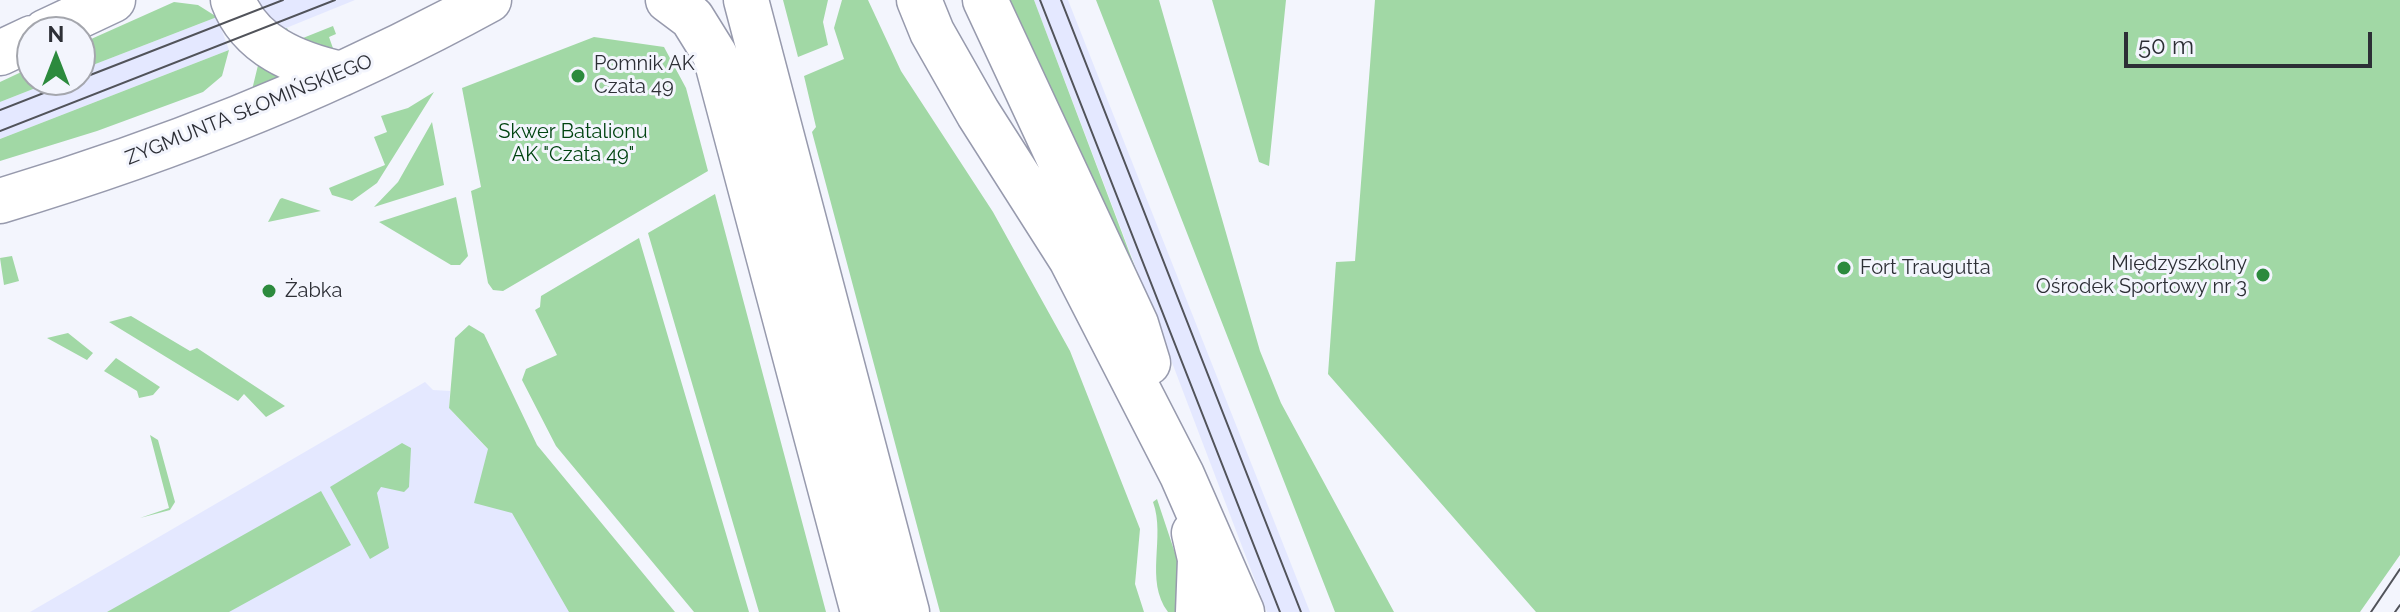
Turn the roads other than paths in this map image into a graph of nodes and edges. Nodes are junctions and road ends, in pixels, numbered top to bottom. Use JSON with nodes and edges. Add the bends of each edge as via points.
{"nodes":[{"id":1,"x":113,"y":0,"type":"edge"},
{"id":2,"x":233,"y":0,"type":"edge"},
{"id":3,"x":521,"y":0,"type":"edge"},
{"id":4,"x":668,"y":0,"type":"edge"},
{"id":5,"x":746,"y":0,"type":"edge"},
{"id":6,"x":919,"y":0,"type":"edge"},
{"id":7,"x":985,"y":0,"type":"edge"},
{"id":8,"x":477,"y":7,"type":"edge"},
{"id":9,"x":79,"y":16,"type":"edge"},
{"id":10,"x":341,"y":74,"type":"junction"},
{"id":11,"x":0,"y":201,"type":"edge"},
{"id":12,"x":1182,"y":475,"type":"junction"},
{"id":13,"x":863,"y":612,"type":"edge"},
{"id":14,"x":907,"y":612,"type":"edge"},
{"id":15,"x":1198,"y":612,"type":"edge"},
{"id":16,"x":1242,"y":612,"type":"edge"}],
"edges":[{"from":1,"to":9,"type":"main road"},
{"from":2,"to":10,"type":"main road","via":[[245,24],[264,42],[297,61]]},
{"from":3,"to":8,"type":"main road","name":"ZYGMUNTA SŁOMIŃSKIEGO"},
{"from":4,"to":13,"type":"main road","via":[[692,18],[715,55]]},
{"from":5,"to":14,"type":"main road"},
{"from":6,"to":12,"type":"main road","via":[[978,113],[1071,259]]},
{"from":7,"to":12,"type":"main road","via":[[1136,324]]},
{"from":8,"to":10,"type":"main road","name":"ZYGMUNTA SŁOMIŃSKIEGO"},
{"from":10,"to":11,"type":"main road","name":"ZYGMUNTA SŁOMIŃSKIEGO","via":[[142,156]]},
{"from":12,"to":15,"type":"main road","via":[[1200,559]]},
{"from":12,"to":16,"type":"main road"}]}
